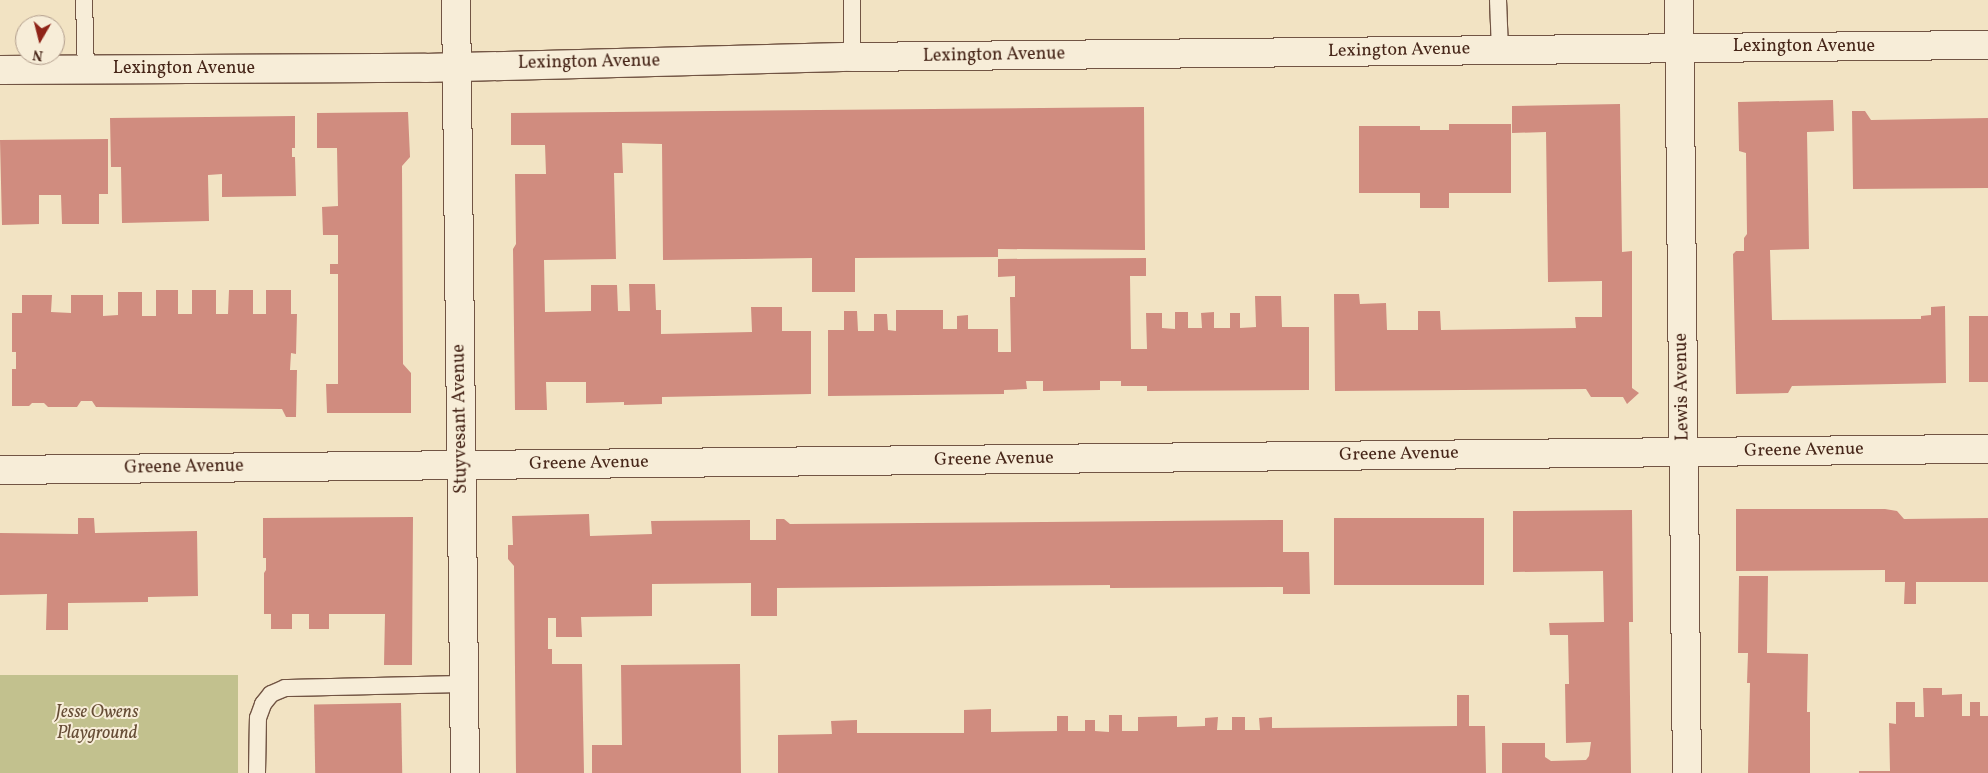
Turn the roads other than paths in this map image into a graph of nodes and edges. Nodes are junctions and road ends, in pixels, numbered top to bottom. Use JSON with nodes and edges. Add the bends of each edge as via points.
{"nodes":[{"id":1,"x":84,"y":0,"type":"edge"},
{"id":2,"x":456,"y":0,"type":"edge"},
{"id":3,"x":852,"y":0,"type":"edge"},
{"id":4,"x":1498,"y":0,"type":"edge"},
{"id":5,"x":1679,"y":0,"type":"edge"},
{"id":6,"x":1988,"y":45,"type":"edge"},
{"id":7,"x":1680,"y":48,"type":"junction"},
{"id":8,"x":1500,"y":50,"type":"junction"},
{"id":9,"x":852,"y":57,"type":"junction"},
{"id":10,"x":456,"y":66,"type":"junction"},
{"id":11,"x":0,"y":70,"type":"edge"},
{"id":12,"x":86,"y":70,"type":"junction"},
{"id":13,"x":1988,"y":449,"type":"edge"},
{"id":14,"x":1684,"y":452,"type":"junction"},
{"id":15,"x":461,"y":465,"type":"junction"},
{"id":16,"x":0,"y":470,"type":"edge"},
{"id":17,"x":464,"y":684,"type":"junction"},
{"id":18,"x":257,"y":773,"type":"edge"},
{"id":19,"x":465,"y":773,"type":"edge"},
{"id":20,"x":1688,"y":773,"type":"edge"}],
"edges":[{"from":1,"to":12,"type":"lane"},
{"from":2,"to":10,"type":"street","name":"Stuyvesant Avenue"},
{"from":3,"to":9,"type":"lane"},
{"from":4,"to":8,"type":"lane"},
{"from":5,"to":7,"type":"street","name":"Lewis Avenue"},
{"from":6,"to":7,"type":"street","name":"Lexington Avenue"},
{"from":7,"to":8,"type":"street","name":"Lexington Avenue"},
{"from":7,"to":14,"type":"street","name":"Lewis Avenue"},
{"from":8,"to":9,"type":"street","name":"Lexington Avenue"},
{"from":9,"to":10,"type":"street","name":"Lexington Avenue"},
{"from":10,"to":12,"type":"street","name":"Lexington Avenue"},
{"from":10,"to":15,"type":"street","name":"Stuyvesant Avenue"},
{"from":11,"to":12,"type":"street","name":"Lexington Avenue"},
{"from":13,"to":14,"type":"street","name":"Greene Avenue"},
{"from":14,"to":15,"type":"street","name":"Greene Avenue"},
{"from":14,"to":20,"type":"street","name":"Lewis Avenue"},
{"from":15,"to":16,"type":"street","name":"Greene Avenue"},
{"from":15,"to":17,"type":"street","name":"Stuyvesant Avenue"},
{"from":17,"to":18,"type":"lane","via":[[285,688],[271,694],[258,718]]},
{"from":17,"to":19,"type":"street","name":"Stuyvesant Avenue"}]}
